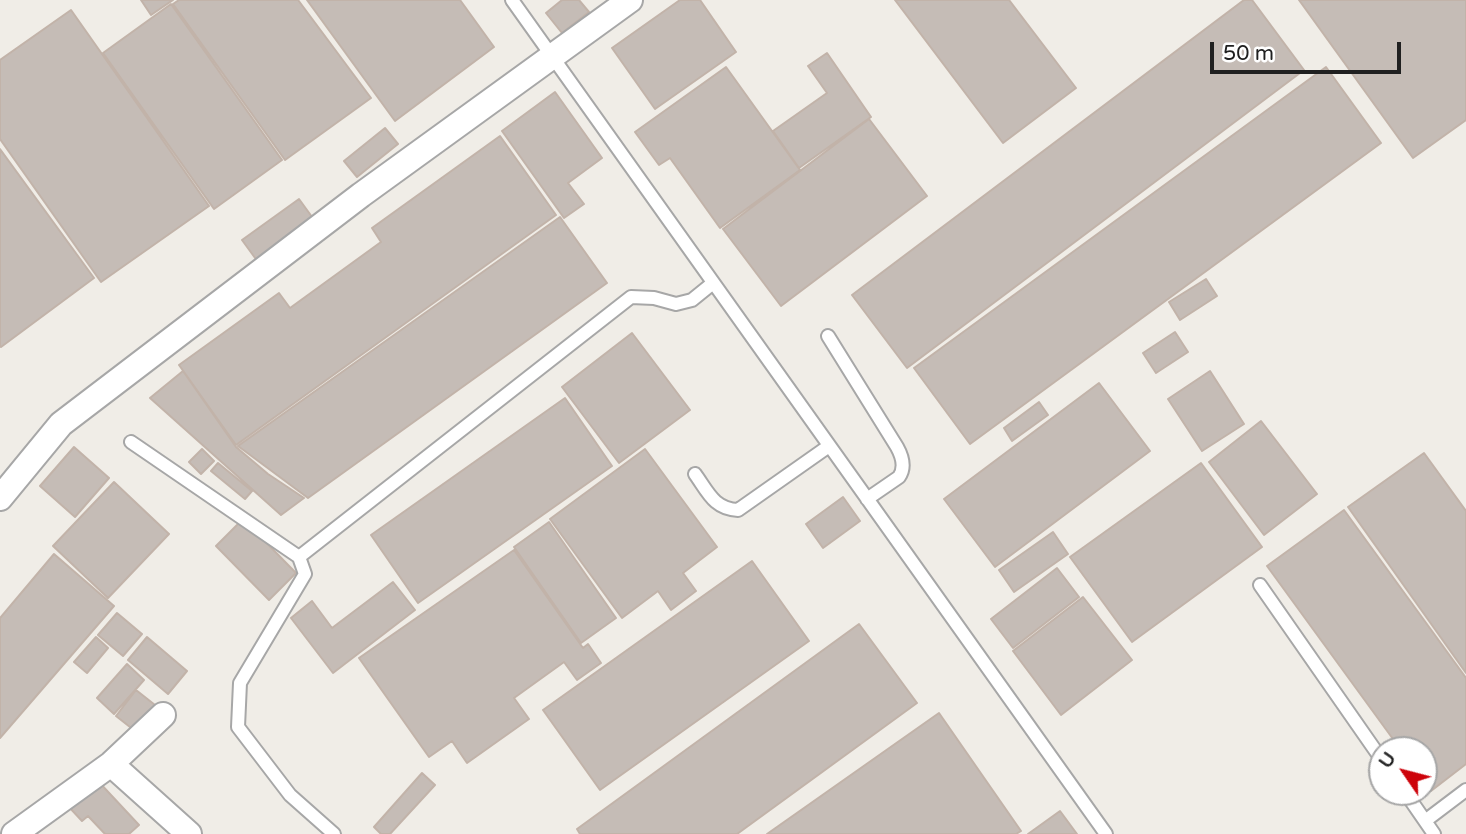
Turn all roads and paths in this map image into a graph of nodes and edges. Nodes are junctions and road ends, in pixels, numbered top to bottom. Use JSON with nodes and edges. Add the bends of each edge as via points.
{"nodes":[{"id":1,"x":512,"y":0,"type":"edge"},
{"id":2,"x":630,"y":0,"type":"edge"},
{"id":3,"x":552,"y":56,"type":"junction"},
{"id":4,"x":713,"y":283,"type":"junction"},
{"id":5,"x":828,"y":336,"type":"dead end"},
{"id":6,"x":131,"y":443,"type":"dead end"},
{"id":7,"x":829,"y":446,"type":"junction"},
{"id":8,"x":695,"y":474,"type":"dead end"},
{"id":9,"x":0,"y":498,"type":"edge"},
{"id":10,"x":867,"y":499,"type":"junction"},
{"id":11,"x":299,"y":557,"type":"junction"},
{"id":12,"x":1260,"y":584,"type":"dead end"},
{"id":13,"x":163,"y":715,"type":"dead end"},
{"id":14,"x":1368,"y":740,"type":"edge"},
{"id":15,"x":111,"y":764,"type":"junction"},
{"id":16,"x":1466,"y":790,"type":"edge"},
{"id":17,"x":1415,"y":806,"type":"edge"},
{"id":18,"x":1425,"y":821,"type":"junction"},
{"id":19,"x":14,"y":834,"type":"edge"},
{"id":20,"x":189,"y":834,"type":"edge"},
{"id":21,"x":334,"y":834,"type":"edge"},
{"id":22,"x":1106,"y":834,"type":"edge"},
{"id":23,"x":1434,"y":834,"type":"edge"}],
"edges":[{"from":1,"to":3,"type":"lane"},
{"from":2,"to":3,"type":"street"},
{"from":3,"to":4,"type":"lane"},
{"from":3,"to":9,"type":"street","via":[[61,424]]},
{"from":4,"to":7,"type":"lane"},
{"from":4,"to":11,"type":"lane","via":[[692,300],[676,304],[631,297]]},
{"from":5,"to":10,"type":"lane","via":[[902,461],[899,477]]},
{"from":6,"to":11,"type":"lane"},
{"from":7,"to":8,"type":"lane","via":[[738,510],[717,505]]},
{"from":7,"to":10,"type":"lane"},
{"from":10,"to":22,"type":"lane"},
{"from":11,"to":21,"type":"lane","via":[[305,574],[240,683],[238,727],[290,795]]},
{"from":12,"to":14,"type":"lane"},
{"from":13,"to":15,"type":"street"},
{"from":15,"to":19,"type":"street"},
{"from":15,"to":20,"type":"street"},
{"from":16,"to":18,"type":"lane"},
{"from":17,"to":18,"type":"lane"},
{"from":18,"to":23,"type":"lane"}]}
